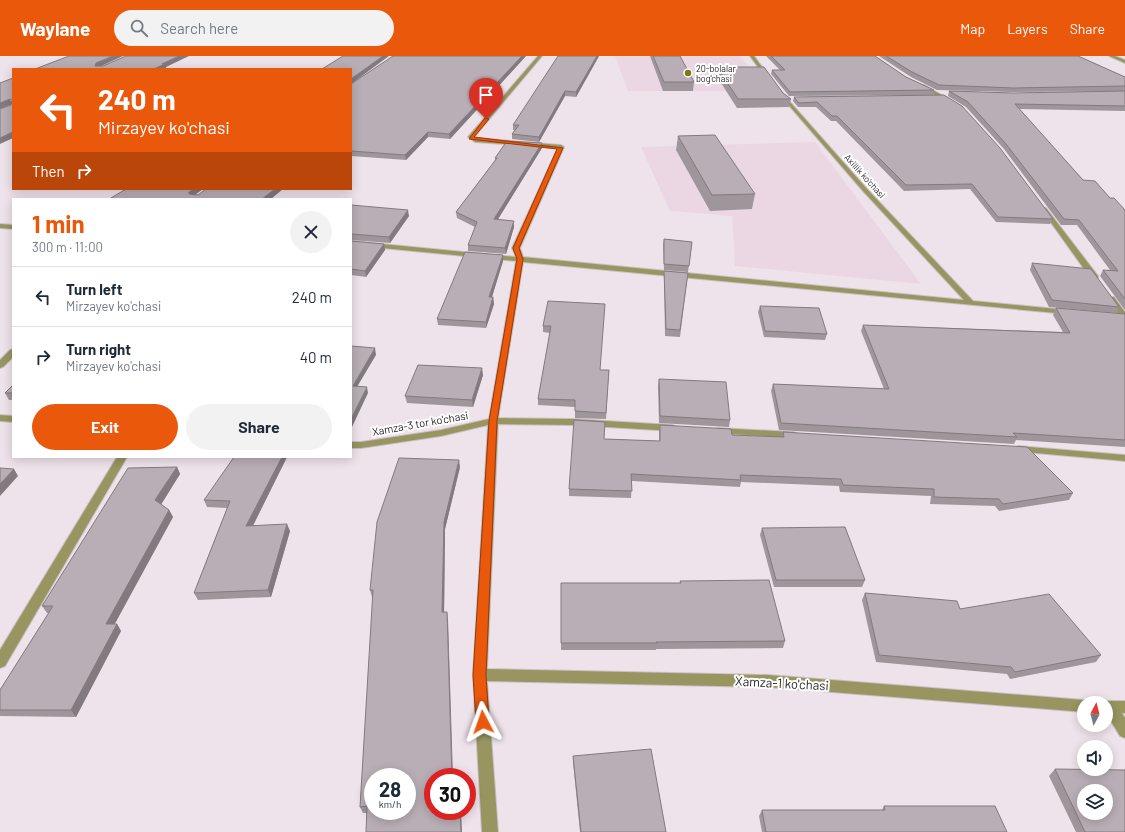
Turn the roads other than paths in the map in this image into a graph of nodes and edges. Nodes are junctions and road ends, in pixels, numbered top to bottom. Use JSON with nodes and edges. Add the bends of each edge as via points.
{"nodes":[{"id":1,"x":540,"y":56,"type":"edge"},
{"id":2,"x":752,"y":56,"type":"edge"},
{"id":3,"x":1110,"y":56,"type":"edge"},
{"id":4,"x":1125,"y":62,"type":"edge"},
{"id":5,"x":771,"y":80,"type":"edge"},
{"id":6,"x":915,"y":82,"type":"edge"},
{"id":7,"x":776,"y":86,"type":"edge"},
{"id":8,"x":945,"y":94,"type":"junction"},
{"id":9,"x":931,"y":97,"type":"edge"},
{"id":10,"x":785,"y":98,"type":"junction"},
{"id":11,"x":793,"y":98,"type":"edge"},
{"id":12,"x":957,"y":105,"type":"edge"},
{"id":13,"x":1039,"y":203,"type":"edge"},
{"id":14,"x":0,"y":226,"type":"edge"},
{"id":15,"x":12,"y":227,"type":"edge"},
{"id":16,"x":352,"y":243,"type":"edge"},
{"id":17,"x":520,"y":259,"type":"junction"},
{"id":18,"x":1101,"y":286,"type":"edge"},
{"id":19,"x":1106,"y":292,"type":"edge"},
{"id":20,"x":971,"y":303,"type":"junction"},
{"id":21,"x":1079,"y":313,"type":"edge"},
{"id":22,"x":1121,"y":318,"type":"edge"},
{"id":23,"x":12,"y":353,"type":"edge"},
{"id":24,"x":0,"y":365,"type":"edge"},
{"id":25,"x":0,"y":418,"type":"edge"},
{"id":26,"x":12,"y":419,"type":"edge"},
{"id":27,"x":493,"y":421,"type":"junction"},
{"id":28,"x":684,"y":429,"type":"edge"},
{"id":29,"x":708,"y":430,"type":"edge"},
{"id":30,"x":803,"y":436,"type":"edge"},
{"id":31,"x":352,"y":444,"type":"edge"},
{"id":32,"x":1009,"y":448,"type":"edge"},
{"id":33,"x":121,"y":458,"type":"edge"},
{"id":34,"x":1125,"y":458,"type":"edge"},
{"id":35,"x":0,"y":662,"type":"edge"},
{"id":36,"x":480,"y":675,"type":"junction"},
{"id":37,"x":1077,"y":705,"type":"edge"},
{"id":38,"x":1114,"y":707,"type":"edge"},
{"id":39,"x":1125,"y":731,"type":"edge"},
{"id":40,"x":490,"y":832,"type":"edge"}],
"edges":[{"from":1,"to":17,"type":"street","via":[[470,137],[475,140],[560,146],[516,248]]},
{"from":2,"to":5,"type":"street"},
{"from":3,"to":4,"type":"street"},
{"from":6,"to":8,"type":"street"},
{"from":7,"to":10,"type":"street","name":"Axillik ko'chasi"},
{"from":8,"to":9,"type":"street"},
{"from":8,"to":12,"type":"street"},
{"from":10,"to":11,"type":"street"},
{"from":10,"to":20,"type":"street","name":"Axillik ko'chasi","via":[[865,190]]},
{"from":13,"to":18,"type":"street"},
{"from":14,"to":15,"type":"street"},
{"from":16,"to":17,"type":"street"},
{"from":17,"to":20,"type":"street"},
{"from":17,"to":27,"type":"street"},
{"from":19,"to":22,"type":"street"},
{"from":20,"to":21,"type":"street"},
{"from":23,"to":24,"type":"street"},
{"from":25,"to":26,"type":"street"},
{"from":27,"to":28,"type":"street","name":"Xamza-3 tor ko'chasi","via":[[573,422]]},
{"from":27,"to":31,"type":"street","name":"Xamza-3 tor ko'chasi","via":[[441,433],[361,445]]},
{"from":27,"to":36,"type":"street"},
{"from":29,"to":30,"type":"street"},
{"from":32,"to":34,"type":"street"},
{"from":33,"to":35,"type":"street"},
{"from":36,"to":37,"type":"street","name":"Xamza-1 ko'chasi","via":[[768,681]]},
{"from":36,"to":40,"type":"street"},
{"from":38,"to":39,"type":"street"}]}
